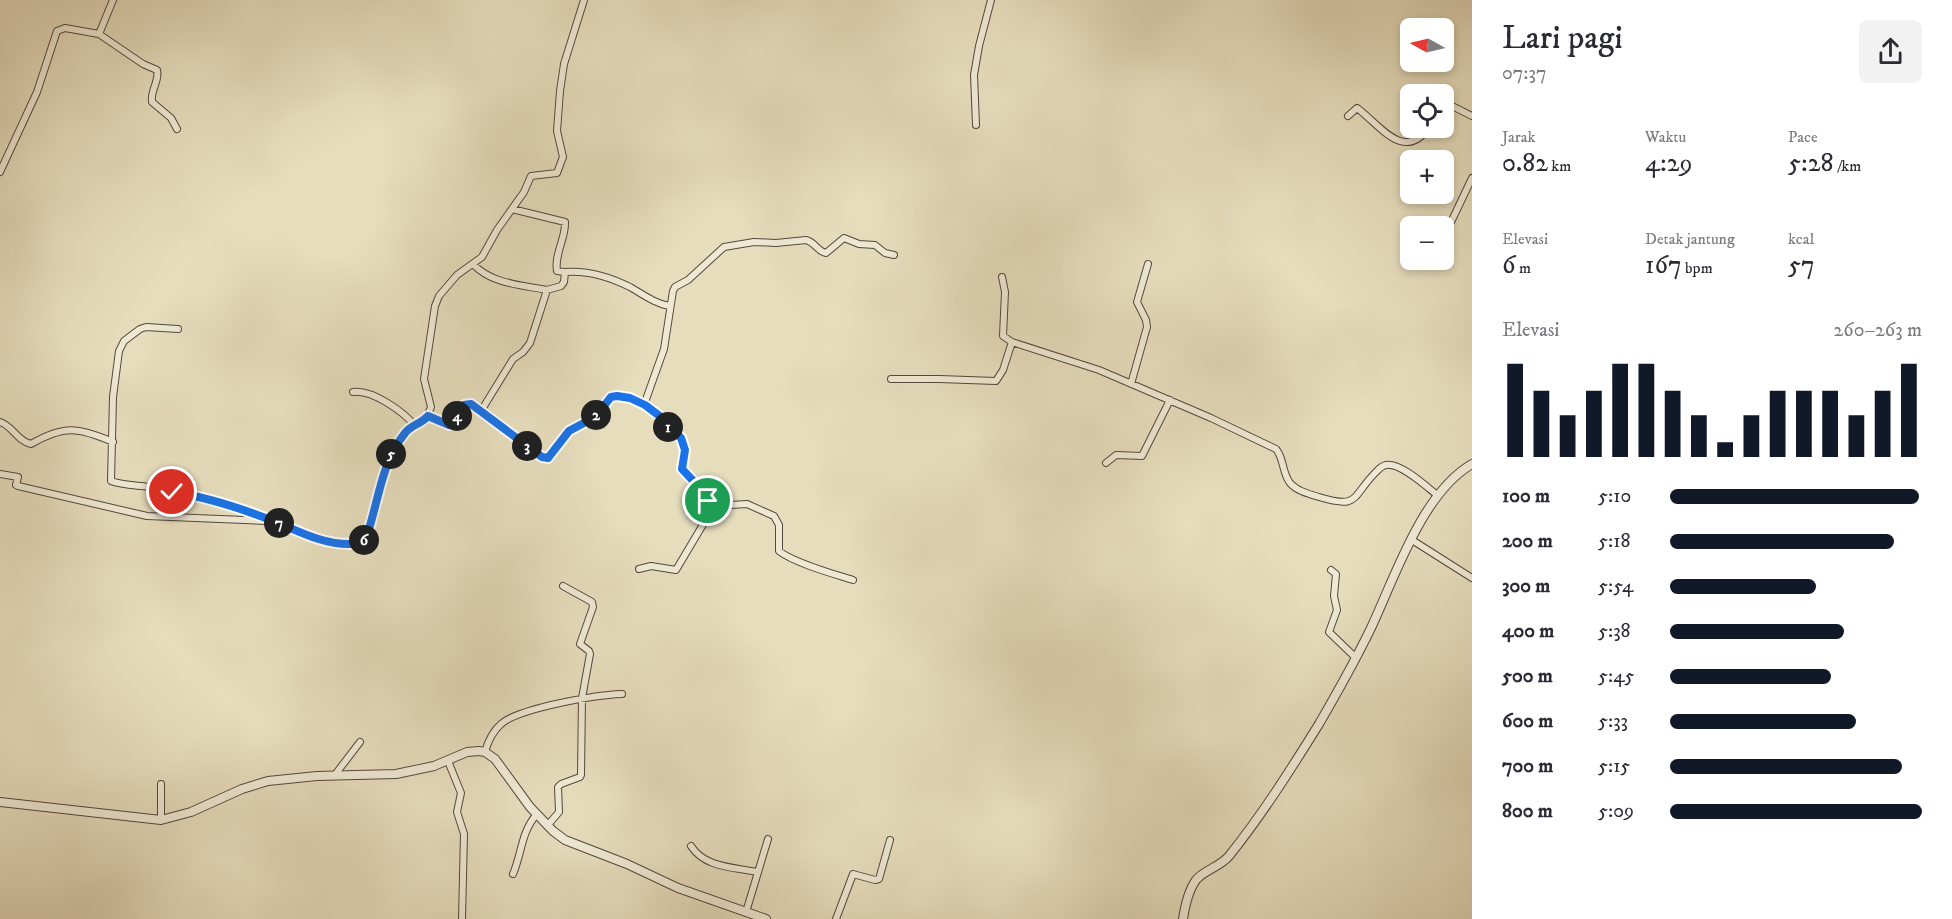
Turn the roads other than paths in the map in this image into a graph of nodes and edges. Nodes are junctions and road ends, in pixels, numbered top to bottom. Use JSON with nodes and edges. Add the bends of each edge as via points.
{"nodes":[{"id":1,"x":113,"y":0,"type":"edge"},
{"id":2,"x":584,"y":0,"type":"edge"},
{"id":3,"x":991,"y":0,"type":"edge"},
{"id":4,"x":99,"y":34,"type":"junction"},
{"id":5,"x":1454,"y":107,"type":"edge"},
{"id":6,"x":1348,"y":116,"type":"dead end"},
{"id":7,"x":1472,"y":116,"type":"edge"},
{"id":8,"x":976,"y":125,"type":"dead end"},
{"id":9,"x":177,"y":129,"type":"dead end"},
{"id":10,"x":1420,"y":138,"type":"edge"},
{"id":11,"x":0,"y":172,"type":"edge"},
{"id":12,"x":1472,"y":178,"type":"edge"},
{"id":13,"x":512,"y":208,"type":"junction"},
{"id":14,"x":1454,"y":216,"type":"edge"},
{"id":15,"x":894,"y":255,"type":"dead end"},
{"id":16,"x":473,"y":264,"type":"junction"},
{"id":17,"x":1148,"y":264,"type":"dead end"},
{"id":18,"x":565,"y":272,"type":"junction"},
{"id":19,"x":1002,"y":277,"type":"dead end"},
{"id":20,"x":547,"y":290,"type":"junction"},
{"id":21,"x":669,"y":306,"type":"junction"},
{"id":22,"x":178,"y":329,"type":"dead end"},
{"id":23,"x":1012,"y":342,"type":"junction"},
{"id":24,"x":891,"y":379,"type":"dead end"},
{"id":25,"x":1131,"y":384,"type":"junction"},
{"id":26,"x":353,"y":392,"type":"dead end"},
{"id":27,"x":1170,"y":400,"type":"junction"},
{"id":28,"x":645,"y":405,"type":"junction"},
{"id":29,"x":481,"y":411,"type":"junction"},
{"id":30,"x":428,"y":416,"type":"junction"},
{"id":31,"x":0,"y":422,"type":"edge"},
{"id":32,"x":415,"y":426,"type":"junction"},
{"id":33,"x":113,"y":442,"type":"junction"},
{"id":34,"x":1106,"y":463,"type":"dead end"},
{"id":35,"x":1472,"y":464,"type":"edge"},
{"id":36,"x":0,"y":474,"type":"edge"},
{"id":37,"x":1440,"y":492,"type":"junction"},
{"id":38,"x":714,"y":506,"type":"junction"},
{"id":39,"x":274,"y":521,"type":"junction"},
{"id":40,"x":1412,"y":540,"type":"junction"},
{"id":41,"x":639,"y":569,"type":"dead end"},
{"id":42,"x":1331,"y":570,"type":"dead end"},
{"id":43,"x":1472,"y":578,"type":"edge"},
{"id":44,"x":853,"y":580,"type":"dead end"},
{"id":45,"x":563,"y":586,"type":"dead end"},
{"id":46,"x":1356,"y":658,"type":"junction"},
{"id":47,"x":622,"y":694,"type":"dead end"},
{"id":48,"x":582,"y":698,"type":"junction"},
{"id":49,"x":360,"y":742,"type":"dead end"},
{"id":50,"x":485,"y":752,"type":"junction"},
{"id":51,"x":448,"y":761,"type":"junction"},
{"id":52,"x":334,"y":776,"type":"junction"},
{"id":53,"x":161,"y":784,"type":"dead end"},
{"id":54,"x":0,"y":802,"type":"edge"},
{"id":55,"x":537,"y":814,"type":"junction"},
{"id":56,"x":161,"y":820,"type":"junction"},
{"id":57,"x":547,"y":826,"type":"junction"},
{"id":58,"x":768,"y":839,"type":"dead end"},
{"id":59,"x":890,"y":840,"type":"dead end"},
{"id":60,"x":691,"y":846,"type":"dead end"},
{"id":61,"x":757,"y":872,"type":"junction"},
{"id":62,"x":513,"y":874,"type":"dead end"},
{"id":63,"x":746,"y":912,"type":"junction"},
{"id":64,"x":462,"y":919,"type":"edge"},
{"id":65,"x":766,"y":919,"type":"edge"},
{"id":66,"x":836,"y":919,"type":"edge"},
{"id":67,"x":1183,"y":919,"type":"edge"}],
"edges":[{"from":1,"to":4,"type":"street"},
{"from":2,"to":13,"type":"street","via":[[564,64],[560,91],[557,131],[563,157],[555,174],[531,176]]},
{"from":3,"to":8,"type":"street","via":[[974,75]]},
{"from":4,"to":9,"type":"street","via":[[157,70],[152,102],[171,118]]},
{"from":4,"to":11,"type":"street","via":[[65,28],[57,31],[37,92]]},
{"from":5,"to":7,"type":"street"},
{"from":6,"to":10,"type":"street","via":[[1357,108],[1402,142]]},
{"from":12,"to":14,"type":"street"},
{"from":13,"to":16,"type":"street","via":[[482,257]]},
{"from":13,"to":18,"type":"street","via":[[565,222],[556,268]]},
{"from":15,"to":21,"type":"street","via":[[875,245],[844,238],[826,253],[806,240],[727,246],[675,287]]},
{"from":16,"to":20,"type":"street","via":[[503,281]]},
{"from":16,"to":30,"type":"street","via":[[458,275],[435,306],[424,379],[431,407]]},
{"from":17,"to":25,"type":"street","via":[[1137,302],[1147,327]]},
{"from":18,"to":20,"type":"street","via":[[561,286]]},
{"from":18,"to":21,"type":"street","via":[[594,274]]},
{"from":19,"to":23,"type":"street","via":[[1003,336]]},
{"from":20,"to":29,"type":"street","via":[[530,343],[513,359]]},
{"from":21,"to":28,"type":"street","via":[[664,349]]},
{"from":22,"to":33,"type":"street","via":[[146,327],[124,340],[113,397]]},
{"from":23,"to":24,"type":"street","via":[[996,381]]},
{"from":23,"to":25,"type":"street"},
{"from":25,"to":27,"type":"street"},
{"from":26,"to":32,"type":"street","via":[[364,391],[399,410]]},
{"from":27,"to":34,"type":"street","via":[[1142,456],[1116,456]]},
{"from":27,"to":37,"type":"street","via":[[1276,449],[1289,481],[1318,497],[1349,503],[1387,465]]},
{"from":28,"to":29,"type":"street","via":[[630,398],[611,397],[595,417],[569,431],[548,458]]},
{"from":28,"to":38,"type":"street","via":[[681,438],[685,450],[682,469]]},
{"from":29,"to":30,"type":"street","via":[[466,404],[449,425]]},
{"from":30,"to":32,"type":"street"},
{"from":31,"to":33,"type":"street","via":[[31,444],[64,429]]},
{"from":32,"to":39,"type":"street","via":[[403,435],[386,465],[364,540],[351,544],[329,542]]},
{"from":33,"to":39,"type":"street","via":[[113,482],[194,496]]},
{"from":35,"to":37,"type":"street"},
{"from":36,"to":39,"type":"street","via":[[18,477],[18,486],[147,516]]},
{"from":37,"to":40,"type":"street"},
{"from":38,"to":41,"type":"street","via":[[676,570],[651,566]]},
{"from":38,"to":44,"type":"street","via":[[747,504],[774,516],[779,551]]},
{"from":40,"to":43,"type":"street"},
{"from":40,"to":46,"type":"street"},
{"from":42,"to":46,"type":"street","via":[[1336,578],[1337,610],[1329,632]]},
{"from":45,"to":48,"type":"street","via":[[594,604],[580,644],[590,654]]},
{"from":46,"to":67,"type":"street","via":[[1307,742],[1234,850],[1196,880]]},
{"from":47,"to":48,"type":"street"},
{"from":48,"to":50,"type":"street","via":[[503,722]]},
{"from":48,"to":57,"type":"street","via":[[581,775],[558,787],[559,812]]},
{"from":49,"to":52,"type":"street"},
{"from":50,"to":51,"type":"street","via":[[467,752]]},
{"from":50,"to":55,"type":"street","via":[[495,759]]},
{"from":51,"to":52,"type":"street","via":[[396,774]]},
{"from":51,"to":64,"type":"street","via":[[461,793],[457,812],[464,834]]},
{"from":52,"to":56,"type":"street","via":[[268,781]]},
{"from":53,"to":56,"type":"street"},
{"from":54,"to":56,"type":"street"},
{"from":55,"to":57,"type":"street"},
{"from":55,"to":62,"type":"street","via":[[524,834]]},
{"from":57,"to":63,"type":"street","via":[[565,840]]},
{"from":58,"to":61,"type":"street"},
{"from":59,"to":66,"type":"street","via":[[879,879],[853,874]]},
{"from":60,"to":61,"type":"street","via":[[711,864]]},
{"from":61,"to":63,"type":"street"},
{"from":63,"to":65,"type":"street"}]}
